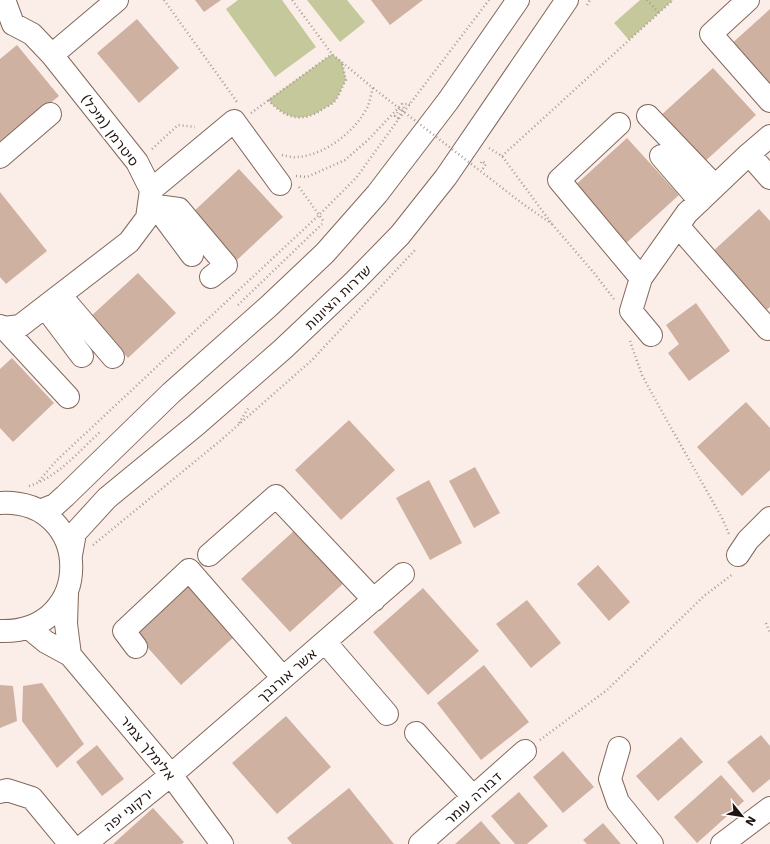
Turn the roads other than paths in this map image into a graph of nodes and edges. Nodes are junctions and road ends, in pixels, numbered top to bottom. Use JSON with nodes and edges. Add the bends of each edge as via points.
{"nodes":[{"id":1,"x":2,"y":0,"type":"edge"},
{"id":2,"x":117,"y":0,"type":"edge"},
{"id":3,"x":518,"y":0,"type":"edge"},
{"id":4,"x":567,"y":0,"type":"edge"},
{"id":5,"x":748,"y":0,"type":"edge"},
{"id":6,"x":6,"y":26,"type":"edge"},
{"id":7,"x":52,"y":55,"type":"junction"},
{"id":8,"x":750,"y":94,"type":"dead end"},
{"id":9,"x":770,"y":101,"type":"edge"},
{"id":10,"x":50,"y":114,"type":"dead end"},
{"id":11,"x":648,"y":116,"type":"dead end"},
{"id":12,"x":770,"y":118,"type":"edge"},
{"id":13,"x":619,"y":124,"type":"dead end"},
{"id":14,"x":770,"y":136,"type":"edge"},
{"id":15,"x":749,"y":154,"type":"junction"},
{"id":16,"x":661,"y":156,"type":"dead end"},
{"id":17,"x":0,"y":157,"type":"edge"},
{"id":18,"x":770,"y":178,"type":"edge"},
{"id":19,"x":291,"y":184,"type":"road end"},
{"id":20,"x":708,"y":194,"type":"junction"},
{"id":21,"x":150,"y":197,"type":"junction"},
{"id":22,"x":678,"y":226,"type":"junction"},
{"id":23,"x":192,"y":255,"type":"dead end"},
{"id":24,"x":211,"y":277,"type":"dead end"},
{"id":25,"x":641,"y":278,"type":"junction"},
{"id":26,"x":52,"y":301,"type":"junction"},
{"id":27,"x":2,"y":327,"type":"edge"},
{"id":28,"x":770,"y":327,"type":"edge"},
{"id":29,"x":651,"y":335,"type":"dead end"},
{"id":30,"x":82,"y":356,"type":"dead end"},
{"id":31,"x":113,"y":357,"type":"dead end"},
{"id":32,"x":68,"y":397,"type":"dead end"},
{"id":33,"x":0,"y":503,"type":"edge"},
{"id":34,"x":40,"y":511,"type":"junction"},
{"id":35,"x":770,"y":518,"type":"edge"},
{"id":36,"x":80,"y":552,"type":"junction"},
{"id":37,"x":209,"y":555,"type":"dead end"},
{"id":38,"x":737,"y":563,"type":"road end"},
{"id":39,"x":403,"y":574,"type":"dead end"},
{"id":40,"x":67,"y":593,"type":"junction"},
{"id":41,"x":374,"y":600,"type":"junction"},
{"id":42,"x":29,"y":628,"type":"junction"},
{"id":43,"x":0,"y":631,"type":"edge"},
{"id":44,"x":325,"y":642,"type":"junction"},
{"id":45,"x":136,"y":647,"type":"dead end"},
{"id":46,"x":70,"y":655,"type":"junction"},
{"id":47,"x":283,"y":678,"type":"junction"},
{"id":48,"x":387,"y":714,"type":"dead end"},
{"id":49,"x":416,"y":733,"type":"dead end"},
{"id":50,"x":619,"y":748,"type":"dead end"},
{"id":51,"x":525,"y":751,"type":"road end"},
{"id":52,"x":171,"y":775,"type":"junction"},
{"id":53,"x":0,"y":792,"type":"edge"},
{"id":54,"x":473,"y":798,"type":"junction"},
{"id":55,"x":770,"y":808,"type":"edge"},
{"id":56,"x":70,"y":844,"type":"edge"},
{"id":57,"x":85,"y":844,"type":"edge"},
{"id":58,"x":222,"y":844,"type":"edge"},
{"id":59,"x":420,"y":844,"type":"edge"},
{"id":60,"x":652,"y":844,"type":"edge"},
{"id":61,"x":722,"y":844,"type":"edge"}],
"edges":[{"from":1,"to":6,"type":"street","via":[[6,5]]},
{"from":2,"to":7,"type":"street"},
{"from":3,"to":34,"type":"street","via":[[443,107],[377,194],[325,253],[171,393],[64,496],[55,504]]},
{"from":4,"to":36,"type":"street","name":"שדרות הציונות","via":[[446,177],[400,235],[283,349],[107,498],[75,533]]},
{"from":5,"to":9,"type":"street","via":[[711,34]]},
{"from":6,"to":7,"type":"street","name":"סיטרמן (מיכל)","via":[[32,34]]},
{"from":7,"to":21,"type":"street","name":"סיטרמן (מיכל)","via":[[137,162]]},
{"from":8,"to":12,"type":"street"},
{"from":10,"to":17,"type":"street"},
{"from":11,"to":20,"type":"street"},
{"from":13,"to":25,"type":"street","via":[[559,180]]},
{"from":14,"to":15,"type":"street"},
{"from":15,"to":18,"type":"street"},
{"from":15,"to":20,"type":"street"},
{"from":16,"to":20,"type":"street"},
{"from":19,"to":21,"type":"street","via":[[234,121]]},
{"from":20,"to":22,"type":"street","via":[[687,213]]},
{"from":21,"to":23,"type":"street"},
{"from":21,"to":24,"type":"street","via":[[179,209],[226,265]]},
{"from":21,"to":26,"type":"street","via":[[147,218],[129,242]]},
{"from":22,"to":25,"type":"street"},
{"from":22,"to":28,"type":"street","via":[[768,329]]},
{"from":25,"to":29,"type":"street","via":[[631,311]]},
{"from":26,"to":27,"type":"street","via":[[20,326]]},
{"from":26,"to":30,"type":"street"},
{"from":26,"to":31,"type":"street"},
{"from":27,"to":32,"type":"street"},
{"from":33,"to":34,"type":"street","via":[[27,505]]},
{"from":34,"to":36,"type":"street","via":[[55,522],[65,538]]},
{"from":35,"to":38,"type":"street","via":[[748,540]]},
{"from":36,"to":40,"type":"street"},
{"from":37,"to":41,"type":"street","via":[[276,496]]},
{"from":39,"to":41,"type":"street","name":"אשר אורנבך"},
{"from":40,"to":42,"type":"street","via":[[58,608],[45,620]]},
{"from":40,"to":46,"type":"street","via":[[66,624]]},
{"from":41,"to":44,"type":"street","name":"אשר אורנבך"},
{"from":42,"to":43,"type":"street","via":[[14,632]]},
{"from":42,"to":46,"type":"street","name":"אלימלך צמיר","via":[[46,642]]},
{"from":44,"to":47,"type":"street","name":"אשר אורנבך"},
{"from":44,"to":48,"type":"street"},
{"from":45,"to":47,"type":"street","via":[[124,631],[189,570]]},
{"from":46,"to":52,"type":"street","name":"אלימלך צמיר"},
{"from":47,"to":52,"type":"street","name":"אשר אורנבך"},
{"from":49,"to":54,"type":"street"},
{"from":50,"to":60,"type":"street","via":[[610,779],[618,802]]},
{"from":51,"to":54,"type":"street","name":"דבורה עומר"},
{"from":52,"to":57,"type":"street","name":"ירקוני יפה"},
{"from":52,"to":58,"type":"street","name":"אלימלך צמיר"},
{"from":53,"to":56,"type":"street","via":[[7,790],[32,798]]},
{"from":54,"to":59,"type":"street","name":"דבורה עומר"},
{"from":55,"to":61,"type":"street"}]}
